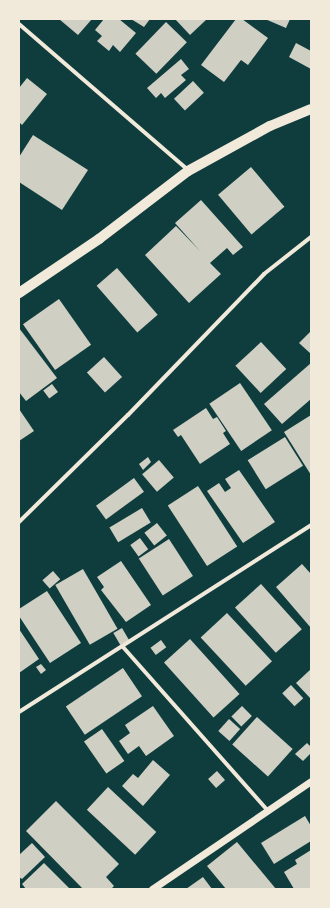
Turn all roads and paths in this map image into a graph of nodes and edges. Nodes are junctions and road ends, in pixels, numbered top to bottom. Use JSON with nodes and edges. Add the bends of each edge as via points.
{"nodes":[{"id":1,"x":19,"y":24,"type":"edge"},
{"id":2,"x":311,"y":109,"type":"edge"},
{"id":3,"x":188,"y":170,"type":"junction"},
{"id":4,"x":311,"y":237,"type":"edge"},
{"id":5,"x":19,"y":293,"type":"edge"},
{"id":6,"x":19,"y":522,"type":"edge"},
{"id":7,"x":311,"y":525,"type":"edge"},
{"id":8,"x":123,"y":646,"type":"junction"},
{"id":9,"x":19,"y":712,"type":"edge"},
{"id":10,"x":311,"y":781,"type":"edge"},
{"id":11,"x":268,"y":810,"type":"junction"},
{"id":12,"x":152,"y":889,"type":"edge"}],
"edges":[{"from":1,"to":3,"type":"street"},
{"from":2,"to":3,"type":"main road","via":[[270,126]]},
{"from":3,"to":5,"type":"main road","via":[[99,239]]},
{"from":4,"to":6,"type":"street","via":[[264,274],[128,415]]},
{"from":7,"to":8,"type":"street"},
{"from":8,"to":9,"type":"street"},
{"from":8,"to":11,"type":"street"},
{"from":10,"to":11,"type":"street"},
{"from":11,"to":12,"type":"street"}]}
